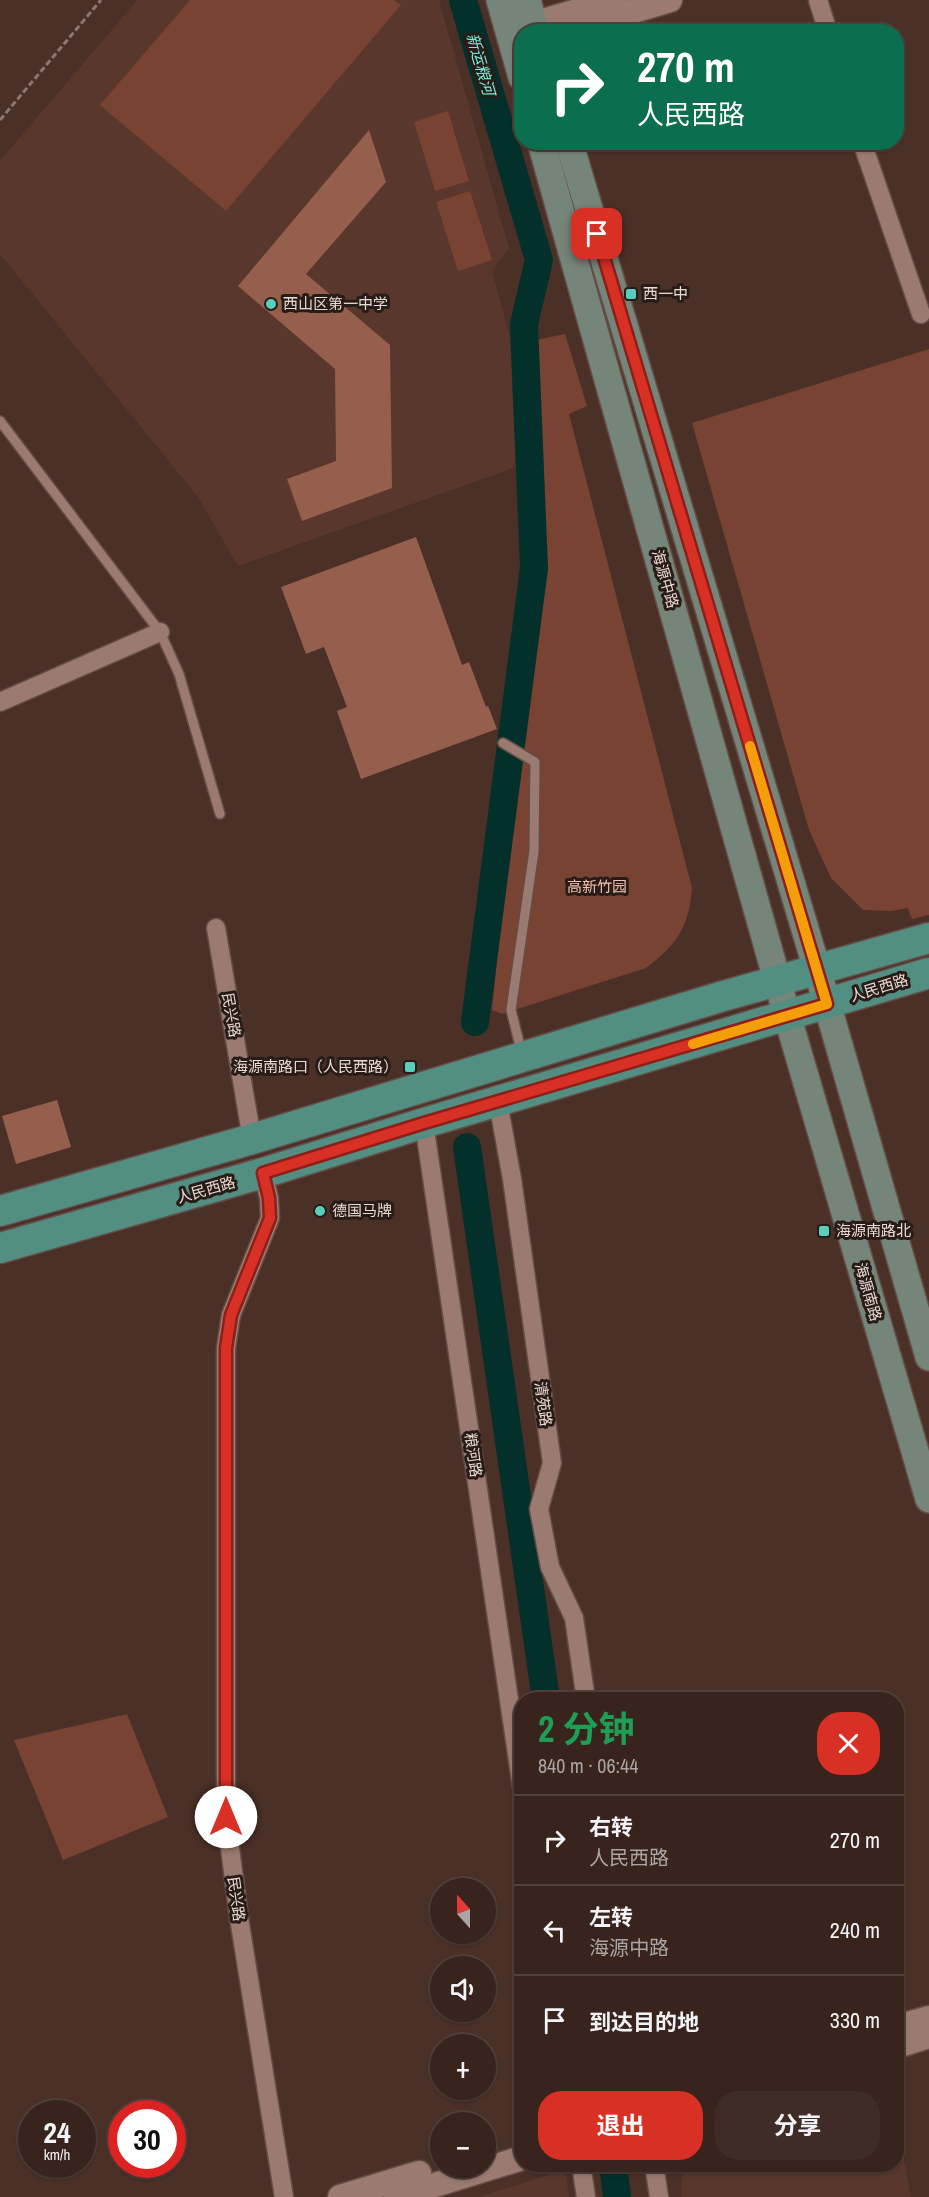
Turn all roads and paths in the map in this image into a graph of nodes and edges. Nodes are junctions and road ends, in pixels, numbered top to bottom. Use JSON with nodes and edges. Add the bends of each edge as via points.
{"nodes":[{"id":1,"x":101,"y":0,"type":"edge"},
{"id":2,"x":500,"y":0,"type":"edge"},
{"id":3,"x":614,"y":0,"type":"edge"},
{"id":4,"x":670,"y":0,"type":"edge"},
{"id":5,"x":818,"y":0,"type":"edge"},
{"id":6,"x":519,"y":24,"type":"edge"},
{"id":7,"x":539,"y":24,"type":"edge"},
{"id":8,"x":591,"y":24,"type":"edge"},
{"id":9,"x":826,"y":24,"type":"edge"},
{"id":10,"x":0,"y":120,"type":"edge"},
{"id":11,"x":543,"y":150,"type":"edge"},
{"id":12,"x":571,"y":150,"type":"edge"},
{"id":13,"x":865,"y":150,"type":"edge"},
{"id":14,"x":921,"y":314,"type":"dead end"},
{"id":15,"x":0,"y":422,"type":"edge"},
{"id":16,"x":160,"y":632,"type":"junction"},
{"id":17,"x":0,"y":702,"type":"edge"},
{"id":18,"x":503,"y":743,"type":"dead end"},
{"id":19,"x":220,"y":814,"type":"dead end"},
{"id":20,"x":216,"y":928,"type":"dead end"},
{"id":21,"x":929,"y":938,"type":"edge"},
{"id":22,"x":817,"y":969,"type":"junction"},
{"id":23,"x":929,"y":973,"type":"edge"},
{"id":24,"x":777,"y":980,"type":"junction"},
{"id":25,"x":827,"y":1004,"type":"junction"},
{"id":26,"x":786,"y":1015,"type":"junction"},
{"id":27,"x":522,"y":1057,"type":"junction"},
{"id":28,"x":498,"y":1102,"type":"junction"},
{"id":29,"x":424,"y":1123,"type":"junction"},
{"id":30,"x":252,"y":1138,"type":"junction"},
{"id":31,"x":263,"y":1173,"type":"junction"},
{"id":32,"x":0,"y":1211,"type":"edge"},
{"id":33,"x":0,"y":1248,"type":"edge"},
{"id":34,"x":929,"y":1357,"type":"edge"},
{"id":35,"x":929,"y":1499,"type":"edge"},
{"id":36,"x":585,"y":1692,"type":"edge"},
{"id":37,"x":514,"y":1734,"type":"edge"},
{"id":38,"x":929,"y":2018,"type":"edge"},
{"id":39,"x":904,"y":2025,"type":"edge"},
{"id":40,"x":929,"y":2037,"type":"edge"},
{"id":41,"x":904,"y":2044,"type":"edge"},
{"id":42,"x":514,"y":2143,"type":"edge"},
{"id":43,"x":496,"y":2149,"type":"edge"},
{"id":44,"x":514,"y":2160,"type":"edge"},
{"id":45,"x":430,"y":2169,"type":"edge"},
{"id":46,"x":582,"y":2172,"type":"edge"},
{"id":47,"x":655,"y":2172,"type":"edge"},
{"id":48,"x":284,"y":2197,"type":"edge"},
{"id":49,"x":340,"y":2197,"type":"edge"},
{"id":50,"x":396,"y":2197,"type":"edge"},
{"id":51,"x":586,"y":2197,"type":"edge"},
{"id":52,"x":659,"y":2197,"type":"edge"}],
"edges":[{"from":1,"to":10,"type":"path"},
{"from":2,"to":6,"type":"main road"},
{"from":3,"to":7,"type":"street"},
{"from":4,"to":8,"type":"street"},
{"from":5,"to":9,"type":"street"},
{"from":11,"to":24,"type":"main road","name":"海源中路"},
{"from":12,"to":22,"type":"main road"},
{"from":13,"to":14,"type":"street"},
{"from":15,"to":16,"type":"lane"},
{"from":16,"to":17,"type":"street"},
{"from":16,"to":19,"type":"lane","via":[[179,674]]},
{"from":18,"to":27,"type":"lane","via":[[535,762],[534,851],[512,1010]]},
{"from":20,"to":30,"type":"street","name":"民兴路"},
{"from":21,"to":22,"type":"main road"},
{"from":22,"to":24,"type":"main road"},
{"from":22,"to":25,"type":"main road"},
{"from":23,"to":25,"type":"main road","name":"人民西路"},
{"from":24,"to":26,"type":"main road","name":"海源中路"},
{"from":24,"to":27,"type":"main road"},
{"from":25,"to":26,"type":"main road","name":"人民西路"},
{"from":25,"to":34,"type":"main road"},
{"from":26,"to":28,"type":"main road","name":"人民西路"},
{"from":26,"to":35,"type":"main road","name":"海源南路"},
{"from":27,"to":30,"type":"main road"},
{"from":28,"to":29,"type":"main road","name":"人民西路"},
{"from":28,"to":36,"type":"street","name":"清苑路","via":[[552,1463],[539,1509],[550,1567],[574,1618]]},
{"from":29,"to":31,"type":"main road","name":"人民西路"},
{"from":29,"to":37,"type":"street","name":"粮河路"},
{"from":30,"to":32,"type":"main road"},
{"from":31,"to":33,"type":"main road","name":"人民西路"},
{"from":31,"to":48,"type":"street","name":"民兴路","via":[[270,1218],[231,1315],[226,1348],[226,1817]]},
{"from":38,"to":39,"type":"street"},
{"from":40,"to":41,"type":"street"},
{"from":42,"to":43,"type":"street"},
{"from":44,"to":50,"type":"street"},
{"from":45,"to":49,"type":"street"},
{"from":46,"to":51,"type":"street"},
{"from":47,"to":52,"type":"street"}]}
